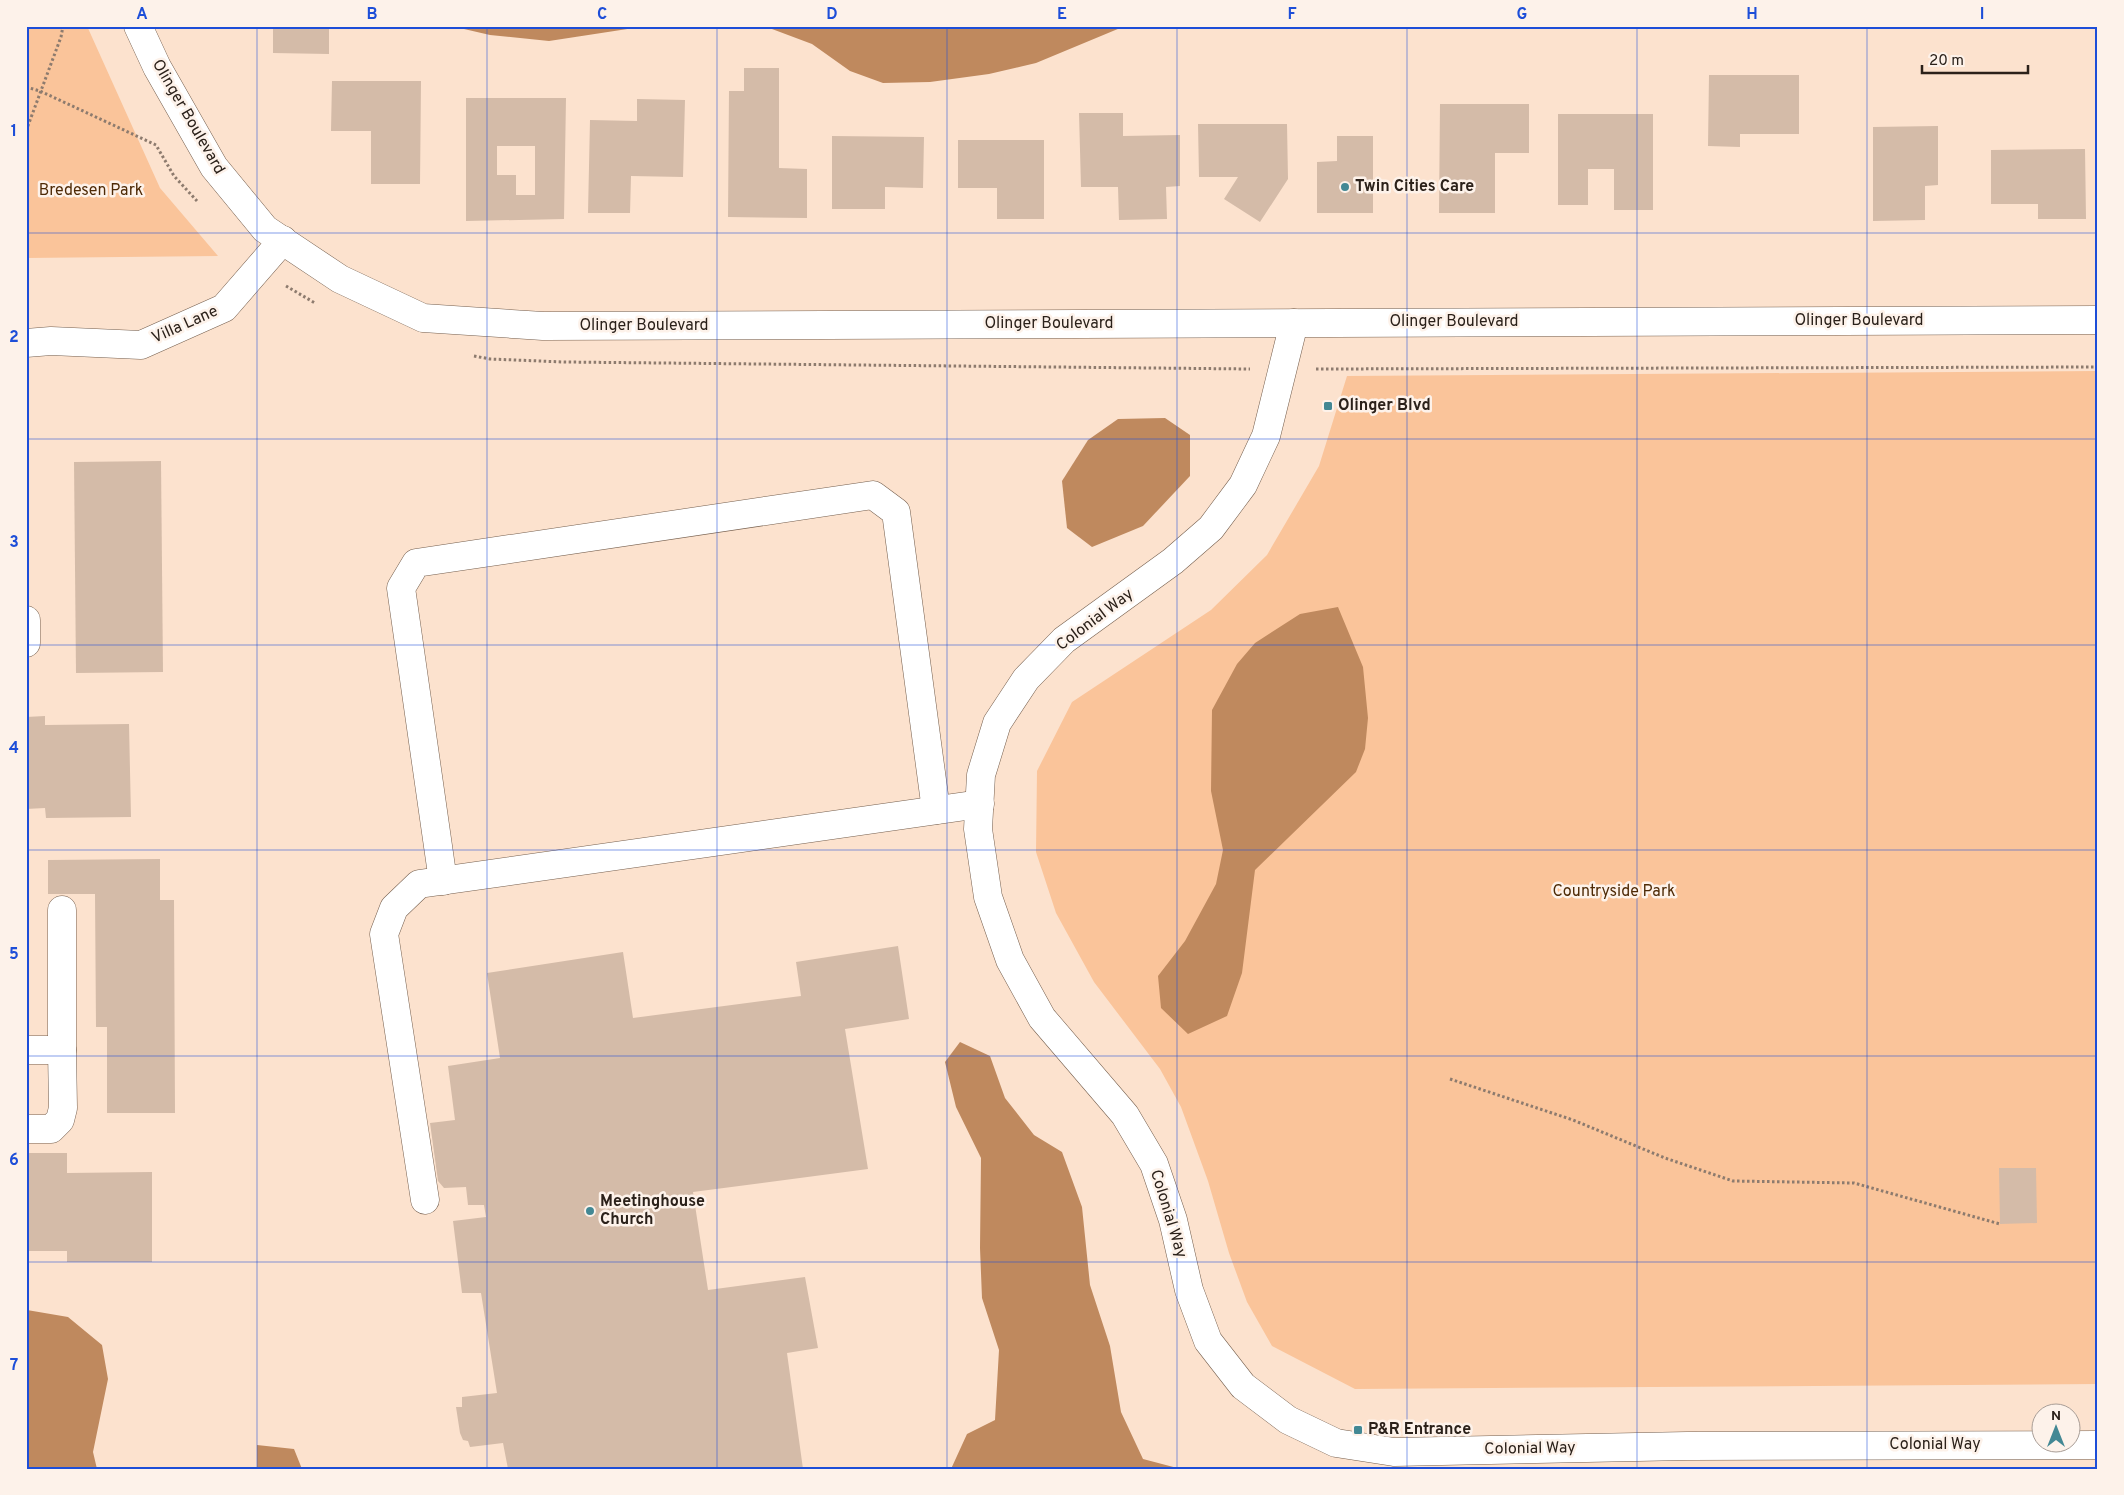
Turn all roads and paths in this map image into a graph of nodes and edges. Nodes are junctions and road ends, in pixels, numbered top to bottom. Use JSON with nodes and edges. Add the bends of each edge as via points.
{"nodes":[{"id":1,"x":63,"y":26,"type":"edge"},
{"id":2,"x":138,"y":26,"type":"edge"},
{"id":3,"x":26,"y":87,"type":"edge"},
{"id":4,"x":40,"y":91,"type":"junction"},
{"id":5,"x":26,"y":131,"type":"edge"},
{"id":6,"x":203,"y":208,"type":"dead end"},
{"id":7,"x":283,"y":240,"type":"junction"},
{"id":8,"x":286,"y":285,"type":"dead end"},
{"id":9,"x":317,"y":304,"type":"dead end"},
{"id":10,"x":2098,"y":320,"type":"edge"},
{"id":11,"x":1294,"y":323,"type":"junction"},
{"id":12,"x":26,"y":343,"type":"edge"},
{"id":13,"x":472,"y":355,"type":"dead end"},
{"id":14,"x":2098,"y":367,"type":"edge"},
{"id":15,"x":1282,"y":369,"type":"junction"},
{"id":16,"x":26,"y":620,"type":"edge"},
{"id":17,"x":26,"y":643,"type":"edge"},
{"id":18,"x":980,"y":804,"type":"junction"},
{"id":19,"x":936,"y":810,"type":"junction"},
{"id":20,"x":443,"y":881,"type":"junction"},
{"id":21,"x":62,"y":910,"type":"dead end"},
{"id":22,"x":26,"y":1050,"type":"edge"},
{"id":23,"x":62,"y":1050,"type":"junction"},
{"id":24,"x":1450,"y":1079,"type":"dead end"},
{"id":25,"x":26,"y":1129,"type":"edge"},
{"id":26,"x":425,"y":1200,"type":"dead end"},
{"id":27,"x":2000,"y":1224,"type":"dead end"},
{"id":28,"x":2098,"y":1445,"type":"edge"},
{"id":29,"x":1502,"y":1459,"type":"edge"}],
"edges":[{"from":1,"to":4,"type":"path"},
{"from":2,"to":7,"type":"street","name":"Olinger Boulevard","via":[[157,67],[214,167],[265,229]]},
{"from":3,"to":4,"type":"path"},
{"from":4,"to":5,"type":"path"},
{"from":4,"to":6,"type":"path","via":[[156,145],[174,176]]},
{"from":7,"to":11,"type":"street","name":"Olinger Boulevard","via":[[340,279],[423,318],[543,326]]},
{"from":7,"to":12,"type":"street","name":"Villa Lane","via":[[224,308],[142,345]]},
{"from":8,"to":9,"type":"path"},
{"from":10,"to":11,"type":"street","name":"Olinger Boulevard"},
{"from":11,"to":15,"type":"street","name":"Colonial Way"},
{"from":13,"to":15,"type":"path","via":[[490,359],[564,362]]},
{"from":14,"to":15,"type":"path"},
{"from":15,"to":18,"type":"street","name":"Colonial Way","via":[[1266,436],[1243,486],[1211,528],[1173,562],[1064,640],[1026,679],[997,724],[982,775]]},
{"from":16,"to":17,"type":"street"},
{"from":18,"to":19,"type":"street"},
{"from":18,"to":29,"type":"street","name":"Colonial Way","via":[[978,829],[988,897],[1010,960],[1042,1018],[1125,1115],[1154,1164],[1173,1220],[1189,1290],[1208,1341],[1243,1386],[1288,1420],[1336,1443],[1394,1452]]},
{"from":19,"to":20,"type":"street"},
{"from":19,"to":20,"type":"street","via":[[896,512],[873,496],[416,563],[401,588]]},
{"from":20,"to":26,"type":"street","via":[[419,884],[394,908],[384,934]]},
{"from":21,"to":23,"type":"street"},
{"from":22,"to":23,"type":"street"},
{"from":23,"to":25,"type":"street","via":[[63,1108],[60,1120],[51,1129]]},
{"from":24,"to":27,"type":"path","via":[[1573,1120],[1665,1158],[1733,1181],[1854,1183]]},
{"from":28,"to":29,"type":"street","name":"Colonial Way","via":[[1687,1446]]}]}
